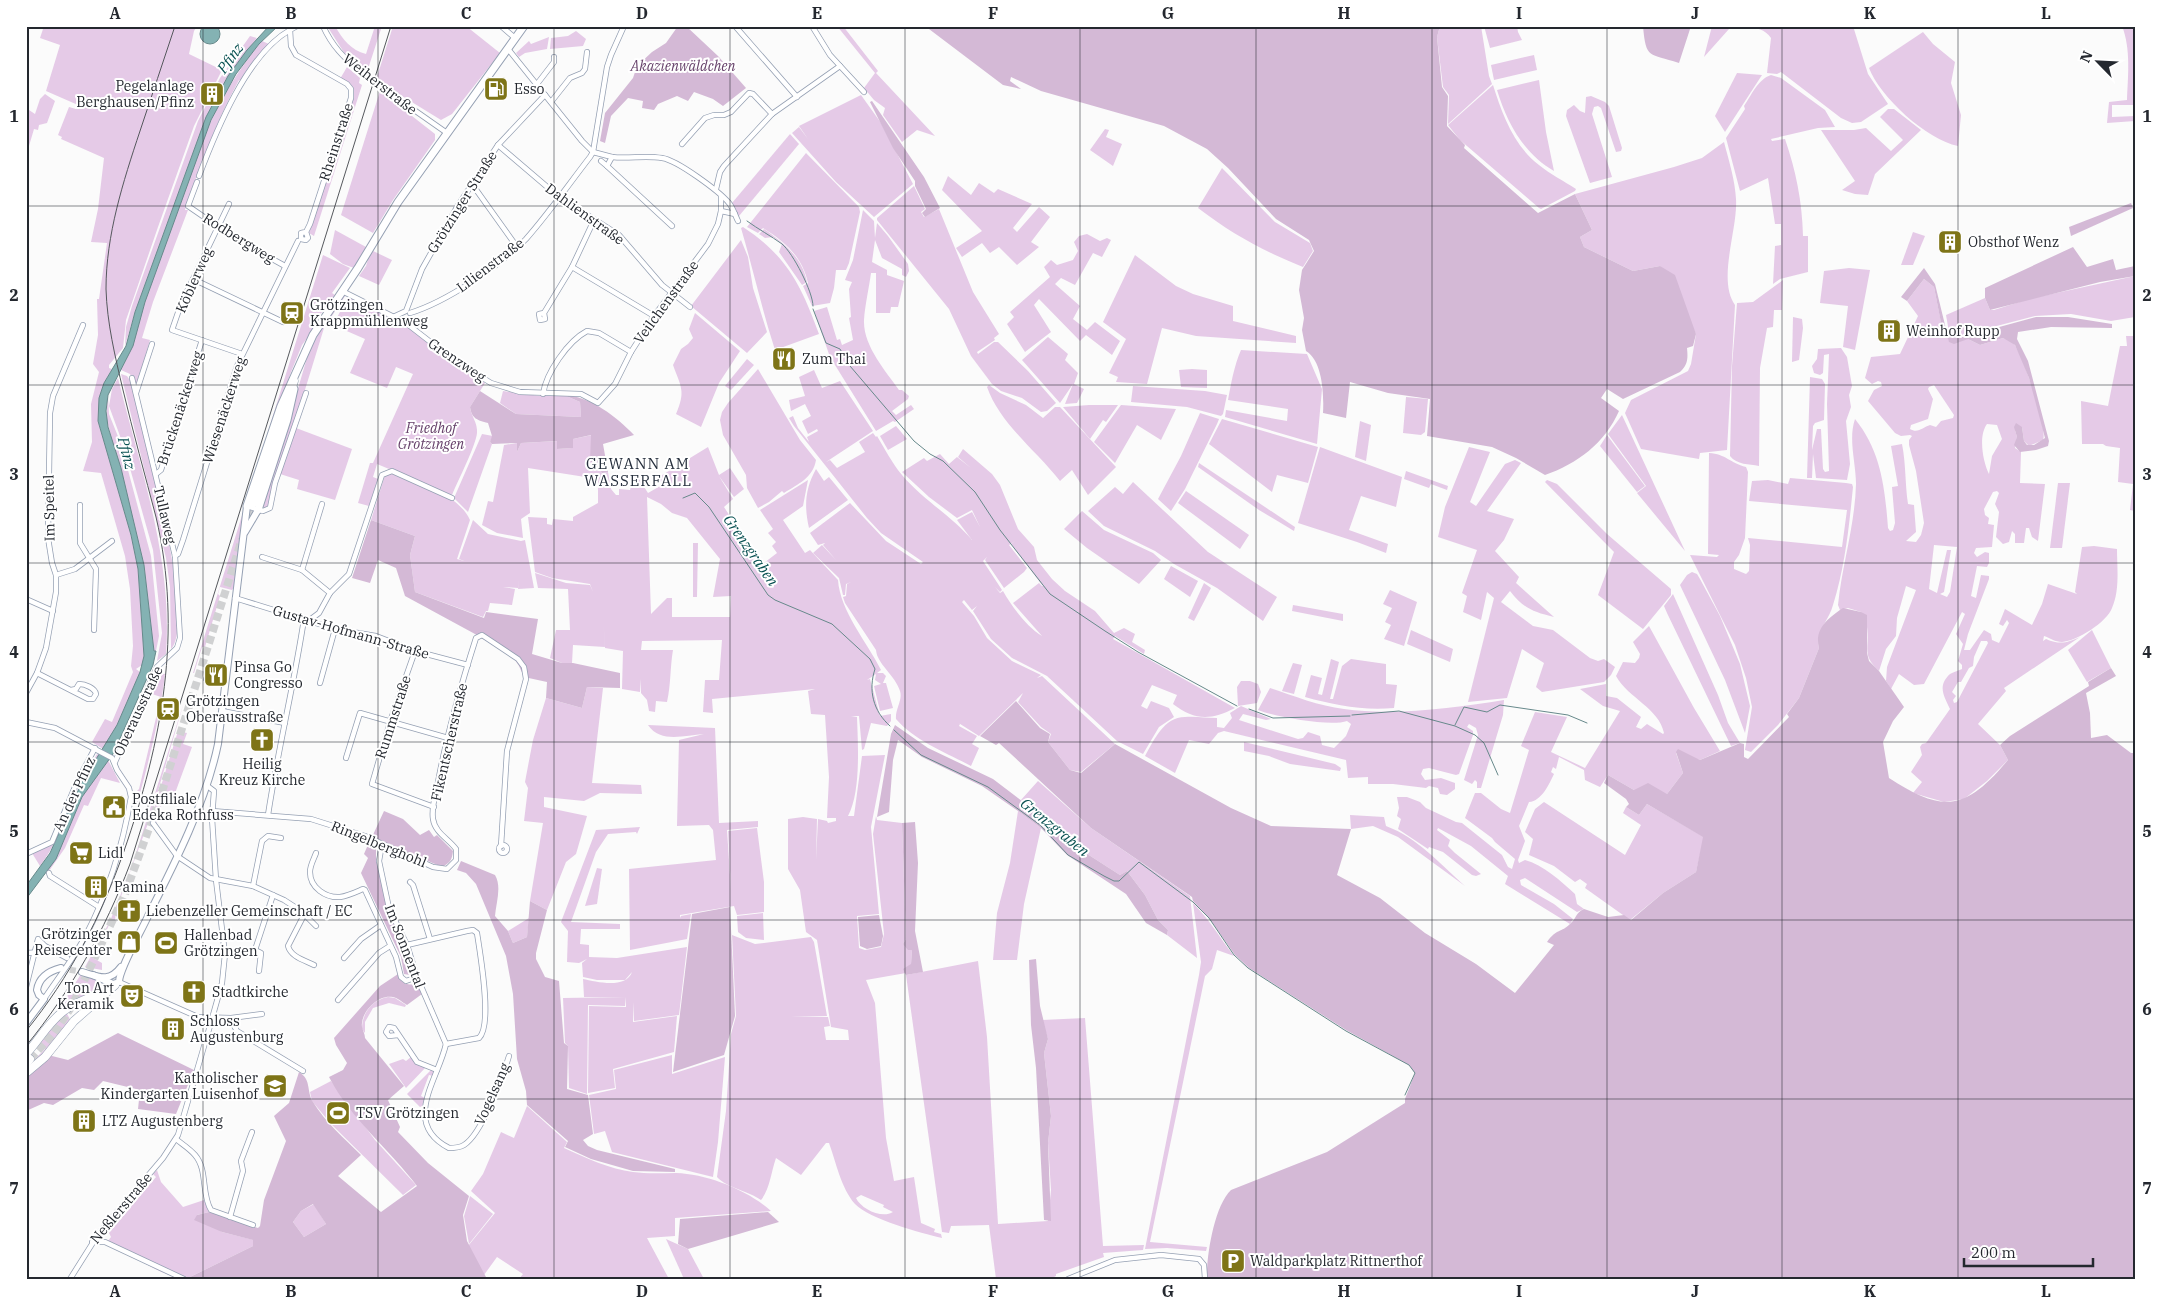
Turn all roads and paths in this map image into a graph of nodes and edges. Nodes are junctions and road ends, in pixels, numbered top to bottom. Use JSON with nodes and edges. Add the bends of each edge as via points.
{"nodes":[{"id":1,"x":297,"y":26,"type":"edge"},
{"id":2,"x":324,"y":26,"type":"edge"},
{"id":3,"x":501,"y":26,"type":"edge"},
{"id":4,"x":524,"y":26,"type":"edge"},
{"id":5,"x":624,"y":26,"type":"edge"},
{"id":6,"x":812,"y":26,"type":"edge"},
{"id":7,"x":738,"y":27,"type":"edge"},
{"id":8,"x":290,"y":30,"type":"junction"},
{"id":9,"x":515,"y":38,"type":"junction"},
{"id":10,"x":508,"y":49,"type":"junction"},
{"id":11,"x":587,"y":52,"type":"dead end"},
{"id":12,"x":554,"y":57,"type":"dead end"},
{"id":13,"x":840,"y":66,"type":"junction"},
{"id":14,"x":537,"y":84,"type":"junction"},
{"id":15,"x":864,"y":92,"type":"dead end"},
{"id":16,"x":545,"y":95,"type":"junction"},
{"id":17,"x":796,"y":96,"type":"junction"},
{"id":18,"x":551,"y":102,"type":"junction"},
{"id":19,"x":772,"y":114,"type":"junction"},
{"id":20,"x":448,"y":133,"type":"junction"},
{"id":21,"x":682,"y":144,"type":"dead end"},
{"id":22,"x":498,"y":145,"type":"junction"},
{"id":23,"x":593,"y":152,"type":"junction"},
{"id":24,"x":612,"y":157,"type":"junction"},
{"id":25,"x":601,"y":161,"type":"dead end"},
{"id":26,"x":607,"y":166,"type":"junction"},
{"id":27,"x":199,"y":176,"type":"dead end"},
{"id":28,"x":197,"y":182,"type":"dead end"},
{"id":29,"x":472,"y":184,"type":"junction"},
{"id":30,"x":716,"y":189,"type":"junction"},
{"id":31,"x":721,"y":196,"type":"junction"},
{"id":32,"x":559,"y":197,"type":"junction"},
{"id":33,"x":229,"y":204,"type":"dead end"},
{"id":34,"x":721,"y":211,"type":"junction"},
{"id":35,"x":734,"y":214,"type":"junction"},
{"id":36,"x":594,"y":220,"type":"junction"},
{"id":37,"x":738,"y":221,"type":"dead end"},
{"id":38,"x":672,"y":226,"type":"dead end"},
{"id":39,"x":218,"y":227,"type":"junction"},
{"id":40,"x":306,"y":232,"type":"dead end"},
{"id":41,"x":298,"y":241,"type":"dead end"},
{"id":42,"x":517,"y":247,"type":"junction"},
{"id":43,"x":285,"y":266,"type":"junction"},
{"id":44,"x":572,"y":267,"type":"junction"},
{"id":45,"x":193,"y":279,"type":"junction"},
{"id":46,"x":342,"y":291,"type":"junction"},
{"id":47,"x":672,"y":293,"type":"junction"},
{"id":48,"x":690,"y":307,"type":"dead end"},
{"id":49,"x":262,"y":312,"type":"junction"},
{"id":50,"x":408,"y":312,"type":"junction"},
{"id":51,"x":544,"y":313,"type":"dead end"},
{"id":52,"x":654,"y":316,"type":"junction"},
{"id":53,"x":393,"y":317,"type":"junction"},
{"id":54,"x":283,"y":322,"type":"dead end"},
{"id":55,"x":406,"y":323,"type":"junction"},
{"id":56,"x":83,"y":324,"type":"dead end"},
{"id":57,"x":202,"y":340,"type":"junction"},
{"id":58,"x":152,"y":344,"type":"dead end"},
{"id":59,"x":631,"y":352,"type":"junction"},
{"id":60,"x":242,"y":354,"type":"junction"},
{"id":61,"x":132,"y":378,"type":"dead end"},
{"id":62,"x":294,"y":381,"type":"joint"},
{"id":63,"x":136,"y":393,"type":"junction"},
{"id":64,"x":306,"y":393,"type":"dead end"},
{"id":65,"x":542,"y":394,"type":"junction"},
{"id":66,"x":598,"y":403,"type":"joint"},
{"id":67,"x":156,"y":474,"type":"junction"},
{"id":68,"x":452,"y":498,"type":"dead end"},
{"id":69,"x":322,"y":504,"type":"dead end"},
{"id":70,"x":80,"y":505,"type":"dead end"},
{"id":71,"x":253,"y":507,"type":"junction"},
{"id":72,"x":244,"y":536,"type":"junction"},
{"id":73,"x":112,"y":541,"type":"dead end"},
{"id":74,"x":175,"y":556,"type":"junction"},
{"id":75,"x":262,"y":557,"type":"dead end"},
{"id":76,"x":90,"y":559,"type":"junction"},
{"id":77,"x":302,"y":570,"type":"junction"},
{"id":78,"x":56,"y":575,"type":"junction"},
{"id":79,"x":330,"y":593,"type":"junction"},
{"id":80,"x":235,"y":598,"type":"junction"},
{"id":81,"x":26,"y":599,"type":"edge"},
{"id":82,"x":53,"y":611,"type":"junction"},
{"id":83,"x":304,"y":619,"type":"junction"},
{"id":84,"x":335,"y":629,"type":"junction"},
{"id":85,"x":94,"y":630,"type":"dead end"},
{"id":86,"x":180,"y":638,"type":"joint"},
{"id":87,"x":415,"y":651,"type":"junction"},
{"id":88,"x":468,"y":665,"type":"junction"},
{"id":89,"x":37,"y":674,"type":"junction"},
{"id":90,"x":206,"y":679,"type":"dead end"},
{"id":91,"x":225,"y":683,"type":"junction"},
{"id":92,"x":320,"y":683,"type":"dead end"},
{"id":93,"x":71,"y":690,"type":"junction"},
{"id":94,"x":26,"y":693,"type":"edge"},
{"id":95,"x":222,"y":711,"type":"junction"},
{"id":96,"x":26,"y":722,"type":"edge"},
{"id":97,"x":390,"y":722,"type":"junction"},
{"id":98,"x":285,"y":723,"type":"junction"},
{"id":99,"x":448,"y":738,"type":"junction"},
{"id":100,"x":97,"y":749,"type":"junction"},
{"id":101,"x":346,"y":758,"type":"dead end"},
{"id":102,"x":114,"y":760,"type":"junction"},
{"id":103,"x":206,"y":785,"type":"junction"},
{"id":104,"x":434,"y":807,"type":"junction"},
{"id":105,"x":212,"y":812,"type":"junction"},
{"id":106,"x":268,"y":815,"type":"junction"},
{"id":107,"x":153,"y":823,"type":"dead end"},
{"id":108,"x":281,"y":838,"type":"dead end"},
{"id":109,"x":382,"y":844,"type":"junction"},
{"id":110,"x":501,"y":846,"type":"dead end"},
{"id":111,"x":27,"y":853,"type":"edge"},
{"id":112,"x":316,"y":853,"type":"dead end"},
{"id":113,"x":177,"y":856,"type":"junction"},
{"id":114,"x":453,"y":864,"type":"joint"},
{"id":115,"x":49,"y":873,"type":"dead end"},
{"id":116,"x":216,"y":880,"type":"junction"},
{"id":117,"x":410,"y":882,"type":"dead end"},
{"id":118,"x":252,"y":886,"type":"junction"},
{"id":119,"x":273,"y":895,"type":"junction"},
{"id":120,"x":100,"y":907,"type":"junction"},
{"id":121,"x":304,"y":915,"type":"junction"},
{"id":122,"x":381,"y":925,"type":"junction"},
{"id":123,"x":316,"y":926,"type":"dead end"},
{"id":124,"x":430,"y":939,"type":"junction"},
{"id":125,"x":407,"y":945,"type":"junction"},
{"id":126,"x":45,"y":946,"type":"junction"},
{"id":127,"x":390,"y":946,"type":"junction"},
{"id":128,"x":31,"y":952,"type":"edge"},
{"id":129,"x":67,"y":958,"type":"dead end"},
{"id":130,"x":344,"y":958,"type":"dead end"},
{"id":131,"x":314,"y":965,"type":"dead end"},
{"id":132,"x":61,"y":968,"type":"tunnel mouth"},
{"id":133,"x":259,"y":971,"type":"dead end"},
{"id":134,"x":82,"y":972,"type":"tunnel mouth"},
{"id":135,"x":96,"y":977,"type":"junction"},
{"id":136,"x":417,"y":977,"type":"junction"},
{"id":137,"x":114,"y":980,"type":"junction"},
{"id":138,"x":26,"y":987,"type":"edge"},
{"id":139,"x":99,"y":993,"type":"junction"},
{"id":140,"x":44,"y":999,"type":"junction"},
{"id":141,"x":338,"y":1000,"type":"dead end"},
{"id":142,"x":78,"y":1002,"type":"junction"},
{"id":143,"x":69,"y":1007,"type":"junction"},
{"id":144,"x":83,"y":1013,"type":"junction"},
{"id":145,"x":262,"y":1014,"type":"dead end"},
{"id":146,"x":77,"y":1019,"type":"junction"},
{"id":147,"x":212,"y":1019,"type":"junction"},
{"id":148,"x":232,"y":1021,"type":"junction"},
{"id":149,"x":26,"y":1023,"type":"edge"},
{"id":150,"x":398,"y":1035,"type":"dead end"},
{"id":151,"x":446,"y":1044,"type":"junction"},
{"id":152,"x":26,"y":1054,"type":"edge"},
{"id":153,"x":509,"y":1056,"type":"dead end"},
{"id":154,"x":437,"y":1070,"type":"junction"},
{"id":155,"x":303,"y":1071,"type":"dead end"},
{"id":156,"x":26,"y":1073,"type":"edge"},
{"id":157,"x":252,"y":1132,"type":"dead end"},
{"id":158,"x":176,"y":1139,"type":"junction"},
{"id":159,"x":230,"y":1218,"type":"junction"},
{"id":160,"x":253,"y":1225,"type":"dead end"},
{"id":161,"x":92,"y":1242,"type":"junction"},
{"id":162,"x":70,"y":1279,"type":"edge"},
{"id":163,"x":184,"y":1279,"type":"edge"},
{"id":164,"x":1068,"y":1279,"type":"edge"},
{"id":165,"x":1205,"y":1279,"type":"edge"}],
"edges":[{"from":1,"to":8,"type":"street"},
{"from":2,"to":20,"type":"street","name":"Weiherstraße","bridge":true,"via":[[330,42],[345,59]]},
{"from":3,"to":9,"type":"street"},
{"from":4,"to":9,"type":"main road"},
{"from":5,"to":23,"type":"street","via":[[608,67]]},
{"from":6,"to":13,"type":"street","via":[[819,41]]},
{"from":7,"to":17,"type":"street"},
{"from":8,"to":27,"type":"street","via":[[271,45],[243,82],[216,130]]},
{"from":8,"to":40,"type":"street","name":"Rheinstraße","via":[[291,46],[296,55],[351,89]]},
{"from":9,"to":10,"type":"main road"},
{"from":10,"to":14,"type":"street"},
{"from":10,"to":20,"type":"main road"},
{"from":11,"to":18,"type":"street","via":[[585,69],[570,78]]},
{"from":12,"to":14,"type":"street","via":[[554,62]]},
{"from":13,"to":15,"type":"street"},
{"from":13,"to":17,"type":"street"},
{"from":14,"to":16,"type":"street"},
{"from":16,"to":18,"type":"street"},
{"from":16,"to":22,"type":"street","name":"Grötzinger Straße"},
{"from":17,"to":19,"type":"street"},
{"from":18,"to":23,"type":"street"},
{"from":19,"to":21,"type":"street","via":[[751,92],[724,116],[705,118]]},
{"from":19,"to":30,"type":"street","via":[[724,166]]},
{"from":20,"to":46,"type":"main road","via":[[398,202]]},
{"from":22,"to":29,"type":"street","name":"Grötzinger Straße"},
{"from":22,"to":32,"type":"street","name":"Dahlienstraße"},
{"from":23,"to":24,"type":"street"},
{"from":23,"to":32,"type":"street","name":"Lilienstraße"},
{"from":24,"to":26,"type":"street"},
{"from":24,"to":30,"type":"street","via":[[665,158]]},
{"from":25,"to":26,"type":"street"},
{"from":26,"to":38,"type":"street"},
{"from":28,"to":39,"type":"street","name":"Rodbergweg","via":[[188,206]]},
{"from":29,"to":42,"type":"street"},
{"from":29,"to":50,"type":"street","name":"Grötzinger Straße","via":[[434,244],[409,298]]},
{"from":30,"to":31,"type":"street"},
{"from":31,"to":34,"type":"street","name":"Veilchenstraße"},
{"from":31,"to":35,"type":"street","via":[[730,203]]},
{"from":32,"to":36,"type":"street","name":"Dahlienstraße"},
{"from":32,"to":42,"type":"street","name":"Lilienstraße"},
{"from":33,"to":39,"type":"street","name":"Köblerweg"},
{"from":34,"to":35,"type":"street"},
{"from":34,"to":47,"type":"street","name":"Veilchenstraße","via":[[708,244]]},
{"from":35,"to":37,"type":"street"},
{"from":36,"to":44,"type":"street"},
{"from":36,"to":47,"type":"street","name":"Dahlienstraße","via":[[618,235]]},
{"from":39,"to":43,"type":"street","name":"Rodbergweg"},
{"from":39,"to":45,"type":"street","name":"Köblerweg"},
{"from":41,"to":43,"type":"street","name":"Wiesenäckerweg"},
{"from":42,"to":50,"type":"street","name":"Lilienstraße","via":[[440,302]]},
{"from":43,"to":49,"type":"street","name":"Wiesenäckerweg"},
{"from":44,"to":51,"type":"street"},
{"from":44,"to":52,"type":"street"},
{"from":45,"to":49,"type":"street"},
{"from":45,"to":57,"type":"street","name":"Köblerweg","via":[[172,330]]},
{"from":46,"to":53,"type":"street","name":"Grenzweg"},
{"from":46,"to":62,"type":"main road","via":[[310,341]]},
{"from":47,"to":48,"type":"street","name":"Dahlienstraße"},
{"from":47,"to":52,"type":"street","name":"Veilchenstraße"},
{"from":49,"to":54,"type":"street"},
{"from":49,"to":60,"type":"street","name":"Wiesenäckerweg"},
{"from":50,"to":53,"type":"street"},
{"from":50,"to":55,"type":"street"},
{"from":52,"to":59,"type":"street","name":"Veilchenstraße"},
{"from":53,"to":55,"type":"street","name":"Grenzweg"},
{"from":55,"to":65,"type":"street","name":"Grenzweg","via":[[483,380],[512,390]]},
{"from":56,"to":78,"type":"street","name":"Im Speitel","via":[[50,413],[48,538]]},
{"from":57,"to":60,"type":"street"},
{"from":57,"to":67,"type":"street","name":"Brückenäckerweg","via":[[161,470]]},
{"from":58,"to":63,"type":"street"},
{"from":59,"to":65,"type":"street","via":[[599,332],[587,331],[563,354]]},
{"from":59,"to":66,"type":"street","name":"Veilchenstraße","via":[[615,384]]},
{"from":60,"to":74,"type":"street","name":"Wiesenäckerweg","via":[[181,547]]},
{"from":61,"to":63,"type":"street","name":"Tullaweg"},
{"from":62,"to":71,"type":"highway"},
{"from":63,"to":67,"type":"street","name":"Tullaweg"},
{"from":64,"to":71,"type":"street","via":[[275,483],[272,504],[267,510]]},
{"from":65,"to":66,"type":"street","name":"Grenzweg","via":[[581,394]]},
{"from":67,"to":74,"type":"street","name":"Tullaweg"},
{"from":68,"to":79,"type":"street","via":[[396,472],[385,473],[380,479],[349,574]]},
{"from":69,"to":77,"type":"street"},
{"from":70,"to":76,"type":"street","via":[[80,543]]},
{"from":71,"to":72,"type":"street"},
{"from":71,"to":72,"type":"street"},
{"from":72,"to":80,"type":"street"},
{"from":73,"to":76,"type":"street"},
{"from":74,"to":86,"type":"street","name":"Tullaweg"},
{"from":75,"to":77,"type":"street"},
{"from":76,"to":78,"type":"street","via":[[75,569]]},
{"from":76,"to":85,"type":"street","via":[[96,569]]},
{"from":77,"to":79,"type":"street"},
{"from":78,"to":82,"type":"street","name":"Im Speitel"},
{"from":79,"to":83,"type":"street","via":[[318,613]]},
{"from":80,"to":83,"type":"street","name":"Gustav-Hofmann-Straße"},
{"from":80,"to":91,"type":"street"},
{"from":81,"to":82,"type":"street"},
{"from":82,"to":89,"type":"street","name":"Im Speitel"},
{"from":83,"to":84,"type":"street","name":"Gustav-Hofmann-Straße"},
{"from":83,"to":98,"type":"street"},
{"from":84,"to":87,"type":"street","name":"Gustav-Hofmann-Straße","via":[[372,635]]},
{"from":84,"to":92,"type":"street"},
{"from":86,"to":102,"type":"street","name":"Oberausstraße","via":[[178,646],[157,667]]},
{"from":87,"to":88,"type":"street","name":"Gustav-Hofmann-Straße"},
{"from":87,"to":97,"type":"street","name":"Rummstraße"},
{"from":88,"to":99,"type":"street","name":"Fikentscherstraße"},
{"from":88,"to":110,"type":"street","name":"Fikentscherstraße","via":[[479,635],[518,659],[526,672],[525,687],[507,751]]},
{"from":89,"to":93,"type":"street"},
{"from":89,"to":94,"type":"street","name":"Im Speitel"},
{"from":90,"to":91,"type":"street"},
{"from":91,"to":95,"type":"street"},
{"from":93,"to":93,"type":"street","via":[[90,700],[96,694],[94,689],[83,684]]},
{"from":95,"to":98,"type":"street"},
{"from":95,"to":103,"type":"street","via":[[216,754]]},
{"from":96,"to":100,"type":"street","via":[[55,728]]},
{"from":97,"to":99,"type":"street"},
{"from":97,"to":101,"type":"street","via":[[360,713]]},
{"from":97,"to":104,"type":"street","name":"Rummstraße","via":[[372,784]]},
{"from":98,"to":106,"type":"street"},
{"from":99,"to":104,"type":"street","name":"Fikentscherstraße"},
{"from":100,"to":102,"type":"street"},
{"from":100,"to":111,"type":"street","name":"An der Pfinz","via":[[78,782],[52,842]]},
{"from":102,"to":120,"type":"street","via":[[131,797]]},
{"from":103,"to":105,"type":"street","name":"Neßlerstraße","via":[[214,791]]},
{"from":103,"to":113,"type":"street"},
{"from":104,"to":114,"type":"street","name":"Fikentscherstraße","via":[[436,829],[456,849]]},
{"from":105,"to":106,"type":"street","name":"Ringelberghohl"},
{"from":105,"to":116,"type":"street","name":"Neßlerstraße"},
{"from":106,"to":109,"type":"street","name":"Ringelberghohl","via":[[311,818]]},
{"from":107,"to":113,"type":"street"},
{"from":108,"to":118,"type":"street","via":[[268,836],[262,841]]},
{"from":109,"to":114,"type":"street","name":"Ringelberghohl","via":[[440,869],[447,869]]},
{"from":109,"to":125,"type":"street","name":"Im Sonnental","via":[[379,861],[389,908]]},
{"from":112,"to":122,"type":"street","via":[[310,874],[314,885],[323,894],[334,897],[365,890]]},
{"from":113,"to":116,"type":"street"},
{"from":113,"to":137,"type":"street"},
{"from":115,"to":120,"type":"street"},
{"from":116,"to":118,"type":"street"},
{"from":116,"to":147,"type":"street","name":"Neßlerstraße","via":[[225,954],[222,983]]},
{"from":117,"to":124,"type":"street"},
{"from":118,"to":119,"type":"street"},
{"from":119,"to":121,"type":"street","via":[[294,905]]},
{"from":119,"to":133,"type":"street","via":[[255,950],[261,953]]},
{"from":120,"to":140,"type":"street","via":[[81,944]]},
{"from":121,"to":123,"type":"street"},
{"from":121,"to":131,"type":"street","via":[[288,946],[291,954]]},
{"from":122,"to":127,"type":"street"},
{"from":122,"to":130,"type":"street","via":[[361,939]]},
{"from":124,"to":125,"type":"street"},
{"from":124,"to":151,"type":"street","via":[[475,931],[482,968],[485,1012],[482,1036]]},
{"from":125,"to":136,"type":"street","name":"Im Sonnental"},
{"from":126,"to":128,"type":"street","via":[[44,952]]},
{"from":126,"to":128,"type":"street","via":[[38,939]]},
{"from":126,"to":129,"type":"street"},
{"from":127,"to":136,"type":"street","via":[[402,977],[406,981]]},
{"from":127,"to":141,"type":"street","via":[[379,953]]},
{"from":128,"to":138,"type":"street"},
{"from":132,"to":140,"type":"street","via":[[49,972],[39,983],[38,993]]},
{"from":134,"to":135,"type":"street"},
{"from":135,"to":137,"type":"street"},
{"from":135,"to":139,"type":"street","via":[[101,986]]},
{"from":136,"to":151,"type":"street","name":"Im Sonnental"},
{"from":137,"to":139,"type":"highway"},
{"from":137,"to":144,"type":"highway"},
{"from":137,"to":148,"type":"street","via":[[198,1017]]},
{"from":139,"to":142,"type":"highway"},
{"from":140,"to":149,"type":"street"},
{"from":142,"to":143,"type":"highway"},
{"from":142,"to":144,"type":"highway","via":[[86,1006]]},
{"from":143,"to":146,"type":"highway","via":[[69,1015]]},
{"from":143,"to":152,"type":"highway","via":[[52,1021]]},
{"from":144,"to":146,"type":"highway"},
{"from":145,"to":148,"type":"street"},
{"from":146,"to":156,"type":"highway","via":[[45,1057]]},
{"from":147,"to":148,"type":"street"},
{"from":147,"to":158,"type":"street","name":"Neßlerstraße","via":[[185,1119]]},
{"from":148,"to":155,"type":"street","via":[[237,1031]]},
{"from":150,"to":154,"type":"street","via":[[417,1062]]},
{"from":151,"to":154,"type":"street","name":"Vogelsang"},
{"from":153,"to":154,"type":"street","name":"Vogelsang","via":[[481,1122],[471,1139],[456,1148],[449,1148],[434,1138],[426,1122],[425,1103]]},
{"from":157,"to":159,"type":"street","via":[[241,1161],[243,1171]]},
{"from":158,"to":159,"type":"street","via":[[196,1156],[208,1206]]},
{"from":158,"to":161,"type":"street","name":"Neßlerstraße"},
{"from":159,"to":160,"type":"street"},
{"from":161,"to":162,"type":"street","name":"Neßlerstraße"},
{"from":161,"to":163,"type":"street","via":[[106,1242]]},
{"from":164,"to":165,"type":"street","via":[[1115,1260],[1161,1255],[1199,1259],[1204,1265]]}]}
